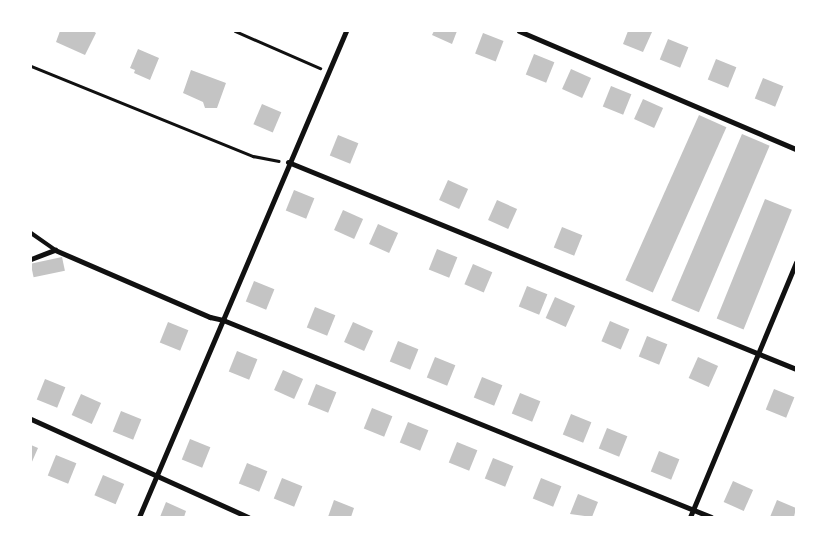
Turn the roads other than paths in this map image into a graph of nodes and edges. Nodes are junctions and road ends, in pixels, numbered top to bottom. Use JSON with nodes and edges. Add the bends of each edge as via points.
{"nodes":[{"id":1,"x":346,"y":31,"type":"edge"},
{"id":2,"x":519,"y":31,"type":"edge"},
{"id":3,"x":796,"y":149,"type":"edge"},
{"id":4,"x":288,"y":162,"type":"junction"},
{"id":5,"x":31,"y":233,"type":"edge"},
{"id":6,"x":55,"y":250,"type":"junction"},
{"id":7,"x":31,"y":259,"type":"edge"},
{"id":8,"x":796,"y":262,"type":"edge"},
{"id":9,"x":223,"y":320,"type":"junction"},
{"id":10,"x":759,"y":354,"type":"junction"},
{"id":11,"x":796,"y":369,"type":"edge"},
{"id":12,"x":31,"y":420,"type":"edge"},
{"id":13,"x":156,"y":478,"type":"junction"},
{"id":14,"x":693,"y":509,"type":"junction"},
{"id":15,"x":138,"y":517,"type":"edge"},
{"id":16,"x":248,"y":517,"type":"edge"},
{"id":17,"x":690,"y":517,"type":"edge"},
{"id":18,"x":711,"y":517,"type":"edge"}],
"edges":[{"from":1,"to":4,"type":"street"},
{"from":2,"to":3,"type":"street"},
{"from":4,"to":9,"type":"street"},
{"from":4,"to":10,"type":"street"},
{"from":5,"to":6,"type":"lane"},
{"from":6,"to":7,"type":"street"},
{"from":6,"to":9,"type":"street"},
{"from":8,"to":10,"type":"street"},
{"from":9,"to":13,"type":"street"},
{"from":9,"to":14,"type":"street"},
{"from":10,"to":11,"type":"street"},
{"from":10,"to":14,"type":"street"},
{"from":12,"to":13,"type":"street"},
{"from":13,"to":15,"type":"street"},
{"from":13,"to":16,"type":"street"},
{"from":14,"to":17,"type":"street"},
{"from":14,"to":18,"type":"street"}]}
